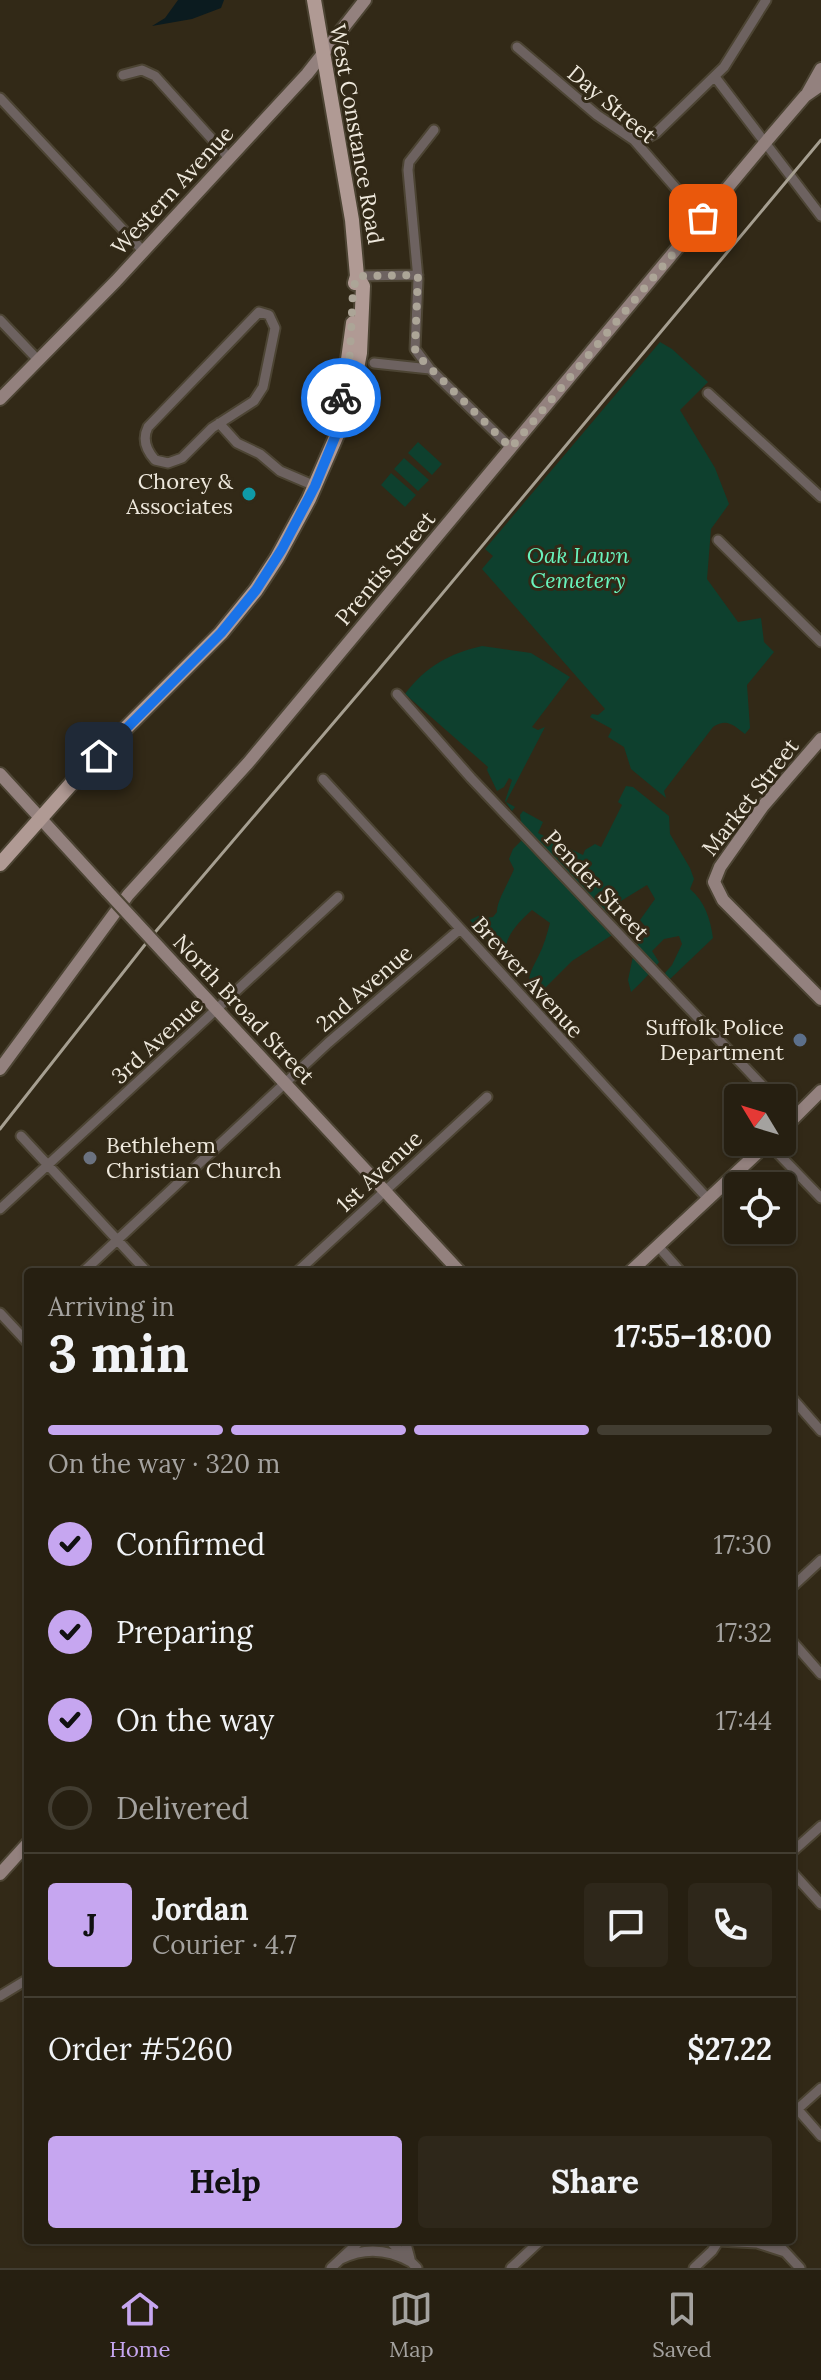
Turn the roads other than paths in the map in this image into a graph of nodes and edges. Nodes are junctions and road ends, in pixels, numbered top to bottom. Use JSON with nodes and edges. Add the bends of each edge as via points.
{"nodes":[{"id":1,"x":314,"y":0,"type":"edge"},
{"id":2,"x":365,"y":0,"type":"edge"},
{"id":3,"x":766,"y":0,"type":"edge"},
{"id":4,"x":517,"y":47,"type":"dead end"},
{"id":5,"x":322,"y":55,"type":"junction"},
{"id":6,"x":821,"y":69,"type":"edge"},
{"id":7,"x":123,"y":75,"type":"dead end"},
{"id":8,"x":715,"y":77,"type":"junction"},
{"id":9,"x":821,"y":85,"type":"edge"},
{"id":10,"x":805,"y":96,"type":"junction"},
{"id":11,"x":0,"y":98,"type":"edge"},
{"id":12,"x":434,"y":130,"type":"dead end"},
{"id":13,"x":634,"y":140,"type":"junction"},
{"id":14,"x":764,"y":144,"type":"junction"},
{"id":15,"x":229,"y":158,"type":"junction"},
{"id":16,"x":681,"y":194,"type":"dead end"},
{"id":17,"x":821,"y":216,"type":"edge"},
{"id":18,"x":143,"y":251,"type":"junction"},
{"id":19,"x":418,"y":275,"type":"junction"},
{"id":20,"x":357,"y":276,"type":"junction"},
{"id":21,"x":0,"y":320,"type":"edge"},
{"id":22,"x":39,"y":361,"type":"junction"},
{"id":23,"x":374,"y":363,"type":"dead end"},
{"id":24,"x":430,"y":369,"type":"junction"},
{"id":25,"x":708,"y":393,"type":"dead end"},
{"id":26,"x":0,"y":399,"type":"edge"},
{"id":27,"x":219,"y":423,"type":"junction"},
{"id":28,"x":511,"y":448,"type":"junction"},
{"id":29,"x":315,"y":486,"type":"junction"},
{"id":30,"x":821,"y":497,"type":"edge"},
{"id":31,"x":718,"y":540,"type":"dead end"},
{"id":32,"x":821,"y":642,"type":"edge"},
{"id":33,"x":397,"y":694,"type":"dead end"},
{"id":34,"x":821,"y":739,"type":"edge"},
{"id":35,"x":0,"y":774,"type":"edge"},
{"id":36,"x":323,"y":779,"type":"dead end"},
{"id":37,"x":40,"y":817,"type":"junction"},
{"id":38,"x":0,"y":864,"type":"edge"},
{"id":39,"x":338,"y":897,"type":"dead end"},
{"id":40,"x":460,"y":929,"type":"junction"},
{"id":41,"x":821,"y":999,"type":"edge"},
{"id":42,"x":217,"y":1008,"type":"junction"},
{"id":43,"x":0,"y":1069,"type":"edge"},
{"id":44,"x":286,"y":1083,"type":"junction"},
{"id":45,"x":761,"y":1084,"type":"edge"},
{"id":46,"x":821,"y":1091,"type":"edge"},
{"id":47,"x":487,"y":1097,"type":"dead end"},
{"id":48,"x":796,"y":1117,"type":"edge"},
{"id":49,"x":21,"y":1136,"type":"dead end"},
{"id":50,"x":754,"y":1156,"type":"edge"},
{"id":51,"x":782,"y":1156,"type":"edge"},
{"id":52,"x":48,"y":1165,"type":"junction"},
{"id":53,"x":385,"y":1191,"type":"junction"},
{"id":54,"x":821,"y":1198,"type":"edge"},
{"id":55,"x":708,"y":1199,"type":"junction"},
{"id":56,"x":0,"y":1209,"type":"edge"},
{"id":57,"x":117,"y":1240,"type":"junction"},
{"id":58,"x":658,"y":1246,"type":"junction"},
{"id":59,"x":87,"y":1268,"type":"edge"},
{"id":60,"x":143,"y":1268,"type":"edge"},
{"id":61,"x":301,"y":1268,"type":"edge"},
{"id":62,"x":456,"y":1268,"type":"edge"},
{"id":63,"x":634,"y":1268,"type":"edge"},
{"id":64,"x":677,"y":1268,"type":"edge"},
{"id":65,"x":2,"y":1318,"type":"edge"},
{"id":66,"x":24,"y":1327,"type":"edge"},
{"id":67,"x":18,"y":1332,"type":"junction"},
{"id":68,"x":24,"y":1339,"type":"edge"},
{"id":69,"x":796,"y":1403,"type":"edge"},
{"id":70,"x":821,"y":1431,"type":"edge"},
{"id":71,"x":821,"y":1560,"type":"edge"},
{"id":72,"x":796,"y":1583,"type":"edge"},
{"id":73,"x":796,"y":1646,"type":"edge"},
{"id":74,"x":821,"y":1674,"type":"edge"},
{"id":75,"x":821,"y":1826,"type":"edge"},
{"id":76,"x":24,"y":1847,"type":"edge"},
{"id":77,"x":796,"y":1848,"type":"edge"},
{"id":78,"x":0,"y":1874,"type":"edge"},
{"id":79,"x":796,"y":1876,"type":"edge"},
{"id":80,"x":821,"y":1904,"type":"edge"},
{"id":81,"x":24,"y":1981,"type":"edge"},
{"id":82,"x":0,"y":1996,"type":"edge"},
{"id":83,"x":821,"y":2088,"type":"edge"},
{"id":84,"x":796,"y":2107,"type":"edge"},
{"id":85,"x":796,"y":2111,"type":"edge"},
{"id":86,"x":821,"y":2136,"type":"edge"},
{"id":87,"x":357,"y":2244,"type":"edge"},
{"id":88,"x":393,"y":2244,"type":"edge"},
{"id":89,"x":406,"y":2244,"type":"edge"},
{"id":90,"x":537,"y":2244,"type":"edge"},
{"id":91,"x":716,"y":2244,"type":"edge"},
{"id":92,"x":759,"y":2244,"type":"edge"},
{"id":93,"x":777,"y":2244,"type":"edge"},
{"id":94,"x":341,"y":2259,"type":"junction"},
{"id":95,"x":793,"y":2262,"type":"edge"},
{"id":96,"x":414,"y":2265,"type":"edge"},
{"id":97,"x":331,"y":2268,"type":"edge"},
{"id":98,"x":511,"y":2268,"type":"edge"},
{"id":99,"x":694,"y":2268,"type":"edge"}],
"edges":[{"from":1,"to":5,"type":"main road","name":"West Constance Road"},
{"from":2,"to":5,"type":"street","name":"Western Avenue"},
{"from":3,"to":8,"type":"street","via":[[736,53]]},
{"from":4,"to":13,"type":"street","name":"Day Street"},
{"from":5,"to":15,"type":"street","name":"Western Avenue"},
{"from":5,"to":20,"type":"main road","name":"West Constance Road"},
{"from":6,"to":10,"type":"street","name":"Prentis Street"},
{"from":7,"to":15,"type":"street","via":[[142,70],[155,76]]},
{"from":8,"to":13,"type":"street","via":[[656,133]]},
{"from":8,"to":14,"type":"street"},
{"from":9,"to":10,"type":"street","name":"Prentis Street"},
{"from":10,"to":14,"type":"street","name":"Prentis Street"},
{"from":11,"to":18,"type":"street"},
{"from":12,"to":19,"type":"street","via":[[408,170]]},
{"from":13,"to":16,"type":"street","name":"Day Street"},
{"from":14,"to":17,"type":"street"},
{"from":14,"to":28,"type":"street","name":"Prentis Street"},
{"from":15,"to":18,"type":"street","name":"Western Avenue"},
{"from":18,"to":22,"type":"street","name":"Western Avenue"},
{"from":19,"to":20,"type":"street"},
{"from":19,"to":24,"type":"street","via":[[415,349]]},
{"from":20,"to":29,"type":"main road","name":"West Constance Road","via":[[363,286],[360,353],[350,405]]},
{"from":21,"to":22,"type":"street"},
{"from":22,"to":26,"type":"street","name":"Western Avenue"},
{"from":23,"to":24,"type":"street"},
{"from":24,"to":28,"type":"street"},
{"from":25,"to":30,"type":"street"},
{"from":27,"to":27,"type":"street","via":[[177,461],[155,460],[144,440],[148,427],[254,315],[264,313],[275,328],[263,387],[254,401]]},
{"from":27,"to":29,"type":"street","via":[[237,443]]},
{"from":28,"to":43,"type":"street","name":"Prentis Street","via":[[248,763],[128,895]]},
{"from":29,"to":37,"type":"main road","name":"West Constance Road","via":[[277,558],[237,614]]},
{"from":31,"to":32,"type":"street"},
{"from":33,"to":45,"type":"street","name":"Pender Street"},
{"from":34,"to":41,"type":"street","name":"Market Street","via":[[763,806],[714,882],[723,900]]},
{"from":35,"to":37,"type":"street","name":"North Broad Street"},
{"from":36,"to":40,"type":"street","name":"Brewer Avenue"},
{"from":37,"to":38,"type":"main road","name":"West Constance Road"},
{"from":37,"to":42,"type":"street","name":"North Broad Street","bridge":true},
{"from":39,"to":42,"type":"street","name":"3rd Avenue"},
{"from":40,"to":44,"type":"street","name":"2nd Avenue"},
{"from":40,"to":55,"type":"street","name":"Brewer Avenue"},
{"from":42,"to":44,"type":"street","name":"North Broad Street"},
{"from":42,"to":52,"type":"street","name":"3rd Avenue"},
{"from":44,"to":53,"type":"street","name":"North Broad Street"},
{"from":44,"to":57,"type":"street","name":"2nd Avenue"},
{"from":46,"to":48,"type":"street"},
{"from":47,"to":53,"type":"street","name":"1st Avenue"},
{"from":49,"to":52,"type":"street"},
{"from":50,"to":55,"type":"street"},
{"from":51,"to":54,"type":"street"},
{"from":52,"to":56,"type":"street","name":"3rd Avenue"},
{"from":52,"to":57,"type":"street"},
{"from":53,"to":61,"type":"street","name":"1st Avenue"},
{"from":53,"to":62,"type":"street","name":"North Broad Street"},
{"from":55,"to":58,"type":"street"},
{"from":57,"to":59,"type":"street","name":"2nd Avenue"},
{"from":57,"to":60,"type":"street"},
{"from":58,"to":63,"type":"street"},
{"from":58,"to":64,"type":"street"},
{"from":65,"to":67,"type":"street"},
{"from":66,"to":67,"type":"street"},
{"from":67,"to":68,"type":"street"},
{"from":69,"to":70,"type":"street"},
{"from":71,"to":72,"type":"street"},
{"from":73,"to":74,"type":"street"},
{"from":75,"to":77,"type":"street"},
{"from":76,"to":78,"type":"street"},
{"from":79,"to":80,"type":"street"},
{"from":81,"to":82,"type":"street"},
{"from":83,"to":84,"type":"street"},
{"from":85,"to":86,"type":"street"},
{"from":87,"to":94,"type":"street"},
{"from":88,"to":96,"type":"street"},
{"from":89,"to":96,"type":"street"},
{"from":90,"to":98,"type":"street"},
{"from":91,"to":99,"type":"street"},
{"from":92,"to":95,"type":"street"},
{"from":93,"to":95,"type":"street"},
{"from":94,"to":96,"type":"street","via":[[377,2251]]},
{"from":94,"to":97,"type":"street"}]}
